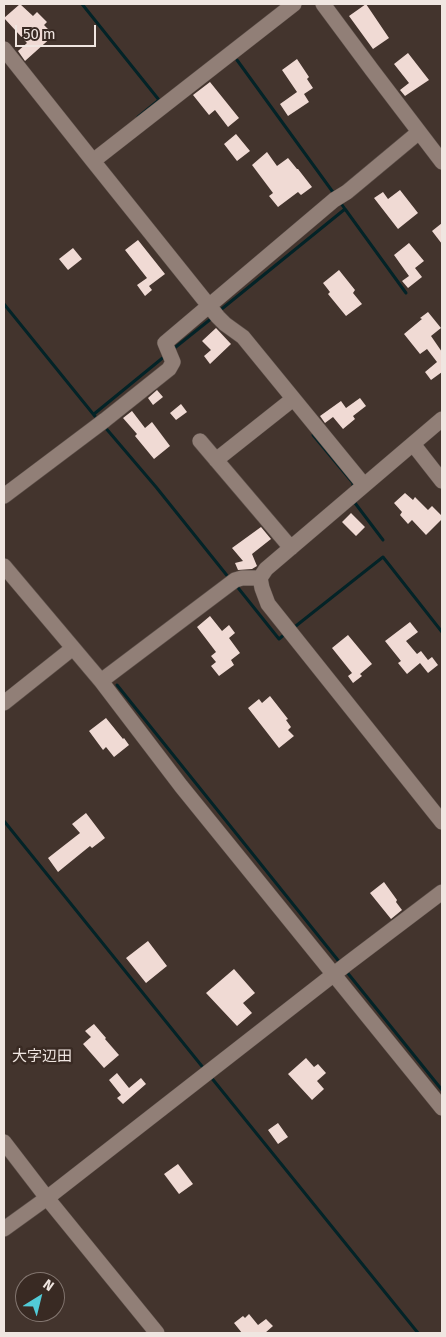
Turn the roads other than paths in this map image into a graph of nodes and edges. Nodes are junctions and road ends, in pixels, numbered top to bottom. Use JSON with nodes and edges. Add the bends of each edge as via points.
{"nodes":[{"id":1,"x":294,"y":4,"type":"edge"},
{"id":2,"x":323,"y":4,"type":"edge"},
{"id":3,"x":4,"y":49,"type":"edge"},
{"id":4,"x":419,"y":132,"type":"junction"},
{"id":5,"x":95,"y":159,"type":"junction"},
{"id":6,"x":442,"y":162,"type":"edge"},
{"id":7,"x":214,"y":311,"type":"junction"},
{"id":8,"x":289,"y":402,"type":"junction"},
{"id":9,"x":442,"y":419,"type":"edge"},
{"id":10,"x":200,"y":441,"type":"dead end"},
{"id":11,"x":412,"y":444,"type":"junction"},
{"id":12,"x":216,"y":460,"type":"junction"},
{"id":13,"x":442,"y":481,"type":"edge"},
{"id":14,"x":357,"y":491,"type":"junction"},
{"id":15,"x":4,"y":496,"type":"edge"},
{"id":16,"x":290,"y":548,"type":"junction"},
{"id":17,"x":4,"y":566,"type":"edge"},
{"id":18,"x":260,"y":578,"type":"junction"},
{"id":19,"x":72,"y":648,"type":"junction"},
{"id":20,"x":101,"y":681,"type":"junction"},
{"id":21,"x":4,"y":703,"type":"edge"},
{"id":22,"x":442,"y":822,"type":"edge"},
{"id":23,"x":442,"y":892,"type":"edge"},
{"id":24,"x":340,"y":969,"type":"junction"},
{"id":25,"x":442,"y":1108,"type":"edge"},
{"id":26,"x":4,"y":1142,"type":"edge"},
{"id":27,"x":46,"y":1198,"type":"junction"},
{"id":28,"x":4,"y":1229,"type":"edge"},
{"id":29,"x":157,"y":1333,"type":"edge"}],
"edges":[{"from":1,"to":5,"type":"street"},
{"from":2,"to":4,"type":"street"},
{"from":3,"to":5,"type":"street"},
{"from":4,"to":6,"type":"street"},
{"from":4,"to":7,"type":"street","via":[[334,200]]},
{"from":5,"to":7,"type":"street"},
{"from":7,"to":8,"type":"street","via":[[252,349]]},
{"from":7,"to":15,"type":"street","via":[[165,343],[173,362],[170,369]]},
{"from":8,"to":12,"type":"street"},
{"from":8,"to":14,"type":"street"},
{"from":9,"to":11,"type":"street"},
{"from":10,"to":12,"type":"street"},
{"from":11,"to":13,"type":"street"},
{"from":11,"to":14,"type":"street"},
{"from":12,"to":16,"type":"street"},
{"from":14,"to":16,"type":"street"},
{"from":16,"to":18,"type":"street"},
{"from":17,"to":19,"type":"street"},
{"from":18,"to":20,"type":"street","via":[[242,578],[232,582]]},
{"from":18,"to":22,"type":"street","via":[[268,604]]},
{"from":19,"to":20,"type":"street"},
{"from":19,"to":21,"type":"street"},
{"from":20,"to":24,"type":"street","via":[[181,786]]},
{"from":23,"to":24,"type":"street"},
{"from":24,"to":25,"type":"street"},
{"from":24,"to":27,"type":"street"},
{"from":26,"to":27,"type":"street"},
{"from":27,"to":28,"type":"street"},
{"from":27,"to":29,"type":"street"}]}
